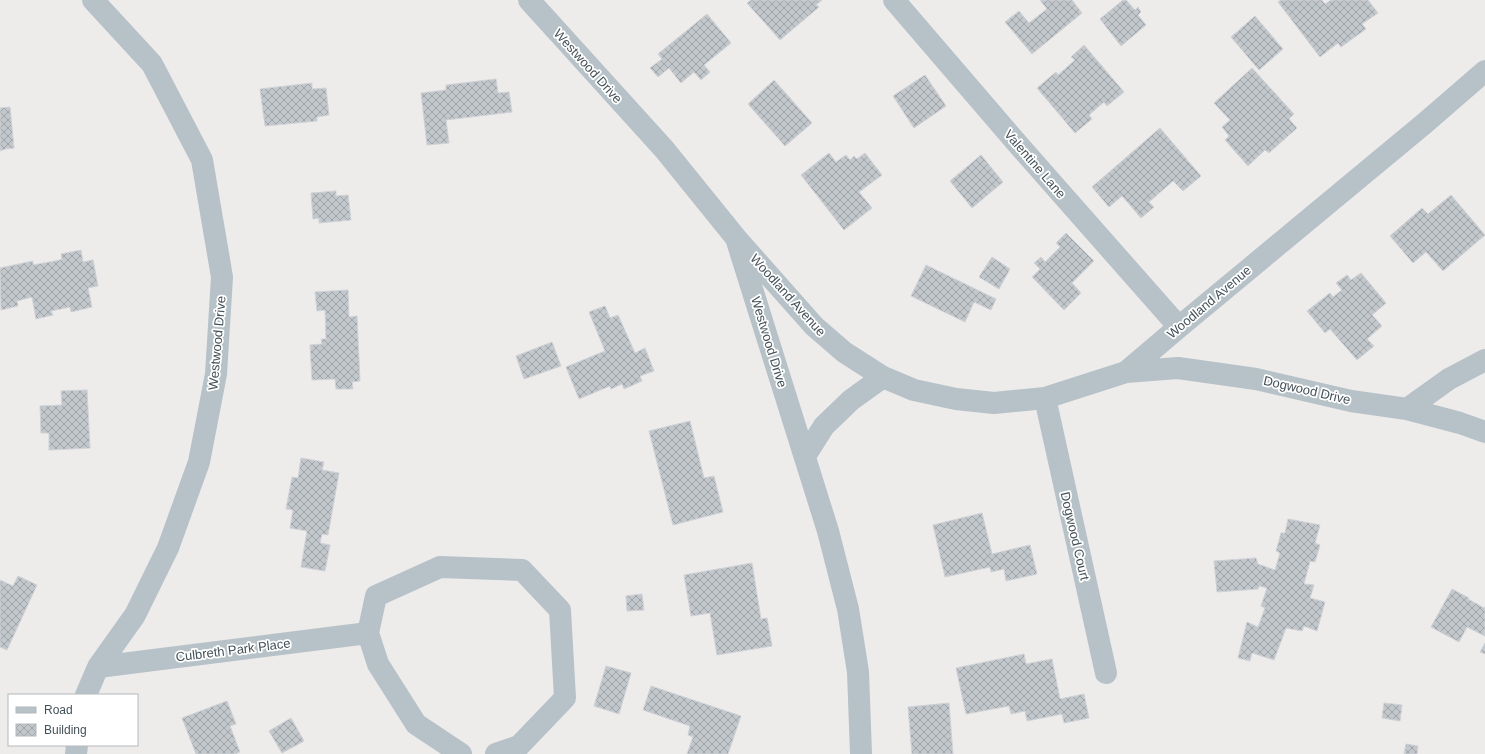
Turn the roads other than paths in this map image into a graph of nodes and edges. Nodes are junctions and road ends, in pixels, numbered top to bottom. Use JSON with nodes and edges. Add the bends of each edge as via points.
{"nodes":[{"id":1,"x":93,"y":0,"type":"edge"},
{"id":2,"x":529,"y":0,"type":"edge"},
{"id":3,"x":894,"y":0,"type":"edge"},
{"id":4,"x":1485,"y":71,"type":"edge"},
{"id":5,"x":736,"y":238,"type":"junction"},
{"id":6,"x":1179,"y":327,"type":"junction"},
{"id":7,"x":1485,"y":360,"type":"edge"},
{"id":8,"x":1126,"y":372,"type":"junction"},
{"id":9,"x":882,"y":377,"type":"junction"},
{"id":10,"x":1045,"y":398,"type":"junction"},
{"id":11,"x":1407,"y":409,"type":"junction"},
{"id":12,"x":1485,"y":432,"type":"edge"},
{"id":13,"x":805,"y":456,"type":"junction"},
{"id":14,"x":368,"y":633,"type":"junction"},
{"id":15,"x":98,"y":666,"type":"junction"},
{"id":16,"x":1106,"y":673,"type":"dead end"},
{"id":17,"x":86,"y":694,"type":"edge"},
{"id":18,"x":461,"y":754,"type":"edge"},
{"id":19,"x":496,"y":754,"type":"edge"},
{"id":20,"x":861,"y":754,"type":"edge"}],
"edges":[{"from":1,"to":15,"type":"street","name":"Westwood Drive","via":[[152,64],[202,160],[222,277],[216,374],[199,462],[168,548],[135,615]]},
{"from":2,"to":5,"type":"street","name":"Westwood Drive","via":[[664,149]]},
{"from":3,"to":6,"type":"street","name":"Valentine Lane"},
{"from":4,"to":6,"type":"street","name":"Woodland Avenue"},
{"from":5,"to":9,"type":"street","name":"Woodland Avenue","via":[[814,326],[844,352]]},
{"from":5,"to":13,"type":"street","name":"Westwood Drive"},
{"from":6,"to":8,"type":"street","name":"Woodland Avenue"},
{"from":7,"to":11,"type":"street","via":[[1449,378]]},
{"from":8,"to":10,"type":"street","name":"Woodland Avenue"},
{"from":8,"to":11,"type":"street","name":"Dogwood Drive","via":[[1178,368],[1256,379],[1351,401]]},
{"from":9,"to":10,"type":"street","name":"Woodland Avenue","via":[[914,390],[956,399],[994,403]]},
{"from":9,"to":13,"type":"street","via":[[851,400],[824,426]]},
{"from":10,"to":16,"type":"street","name":"Dogwood Court"},
{"from":11,"to":12,"type":"street","name":"Dogwood Drive"},
{"from":13,"to":20,"type":"street","name":"Westwood Drive","via":[[848,609],[858,672]]},
{"from":14,"to":15,"type":"street","name":"Culbreth Park Place"},
{"from":14,"to":18,"type":"street","via":[[378,664],[416,724]]},
{"from":14,"to":19,"type":"street","via":[[376,596],[440,567],[522,570],[560,610],[565,698],[519,746]]},
{"from":15,"to":17,"type":"street","name":"Westwood Drive"}]}
